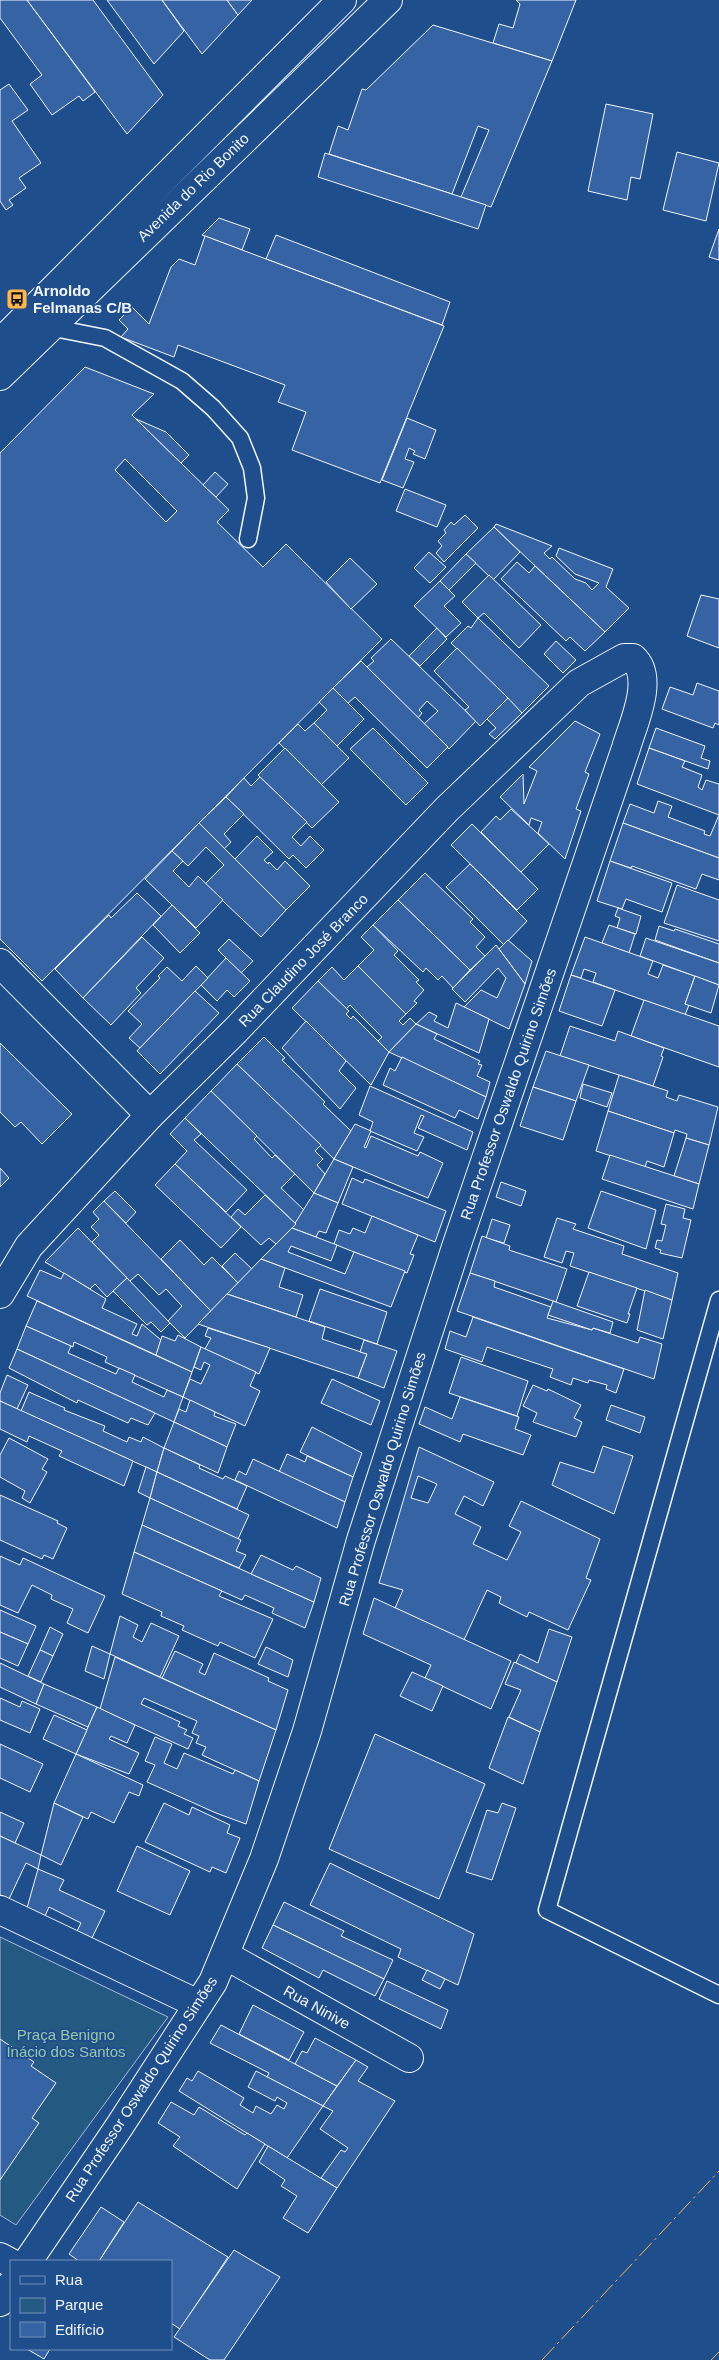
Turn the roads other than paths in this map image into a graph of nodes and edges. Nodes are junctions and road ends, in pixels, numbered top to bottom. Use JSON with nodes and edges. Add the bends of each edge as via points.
{"nodes":[{"id":1,"x":342,"y":0,"type":"edge"},
{"id":2,"x":388,"y":0,"type":"edge"},
{"id":3,"x":49,"y":327,"type":"junction"},
{"id":4,"x":0,"y":344,"type":"edge"},
{"id":5,"x":0,"y":376,"type":"edge"},
{"id":6,"x":248,"y":539,"type":"dead end"},
{"id":7,"x":633,"y":658,"type":"joint"},
{"id":8,"x":0,"y":963,"type":"edge"},
{"id":9,"x":150,"y":1116,"type":"junction"},
{"id":10,"x":0,"y":1294,"type":"edge"},
{"id":11,"x":719,"y":1300,"type":"edge"},
{"id":12,"x":0,"y":1910,"type":"edge"},
{"id":13,"x":225,"y":1955,"type":"junction"},
{"id":14,"x":719,"y":1995,"type":"edge"},
{"id":15,"x":198,"y":2004,"type":"junction"},
{"id":16,"x":409,"y":2058,"type":"dead end"},
{"id":17,"x":29,"y":2260,"type":"edge"},
{"id":18,"x":10,"y":2287,"type":"edge"},
{"id":19,"x":0,"y":2302,"type":"edge"}],
"edges":[{"from":1,"to":4,"type":"street","name":"Avenida do Rio Bonito"},
{"from":2,"to":3,"type":"street","name":"Avenida do Rio Bonito"},
{"from":3,"to":5,"type":"street","name":"Avenida do Rio Bonito"},
{"from":3,"to":6,"type":"lane","via":[[105,338],[182,381],[213,408],[240,438],[252,468],[256,498]]},
{"from":7,"to":9,"type":"street","name":"Rua Claudino José Branco","via":[[624,658],[579,683],[447,809]]},
{"from":7,"to":13,"type":"street","name":"Rua Professor Oswaldo Quirino Simões","via":[[640,664],[644,682],[626,748],[453,1256],[361,1540],[307,1731],[264,1859]]},
{"from":8,"to":9,"type":"street"},
{"from":9,"to":10,"type":"street","name":"Rua Claudino José Branco","via":[[29,1246]]},
{"from":11,"to":14,"type":"lane","via":[[547,1910]]},
{"from":12,"to":15,"type":"street"},
{"from":13,"to":15,"type":"street","name":"Rua Professor Oswaldo Quirino Simões","via":[[213,1982]]},
{"from":13,"to":16,"type":"street","name":"Rua Ninive"},
{"from":15,"to":17,"type":"street","name":"Rua Professor Oswaldo Quirino Simões"},
{"from":18,"to":19,"type":"street"}]}
